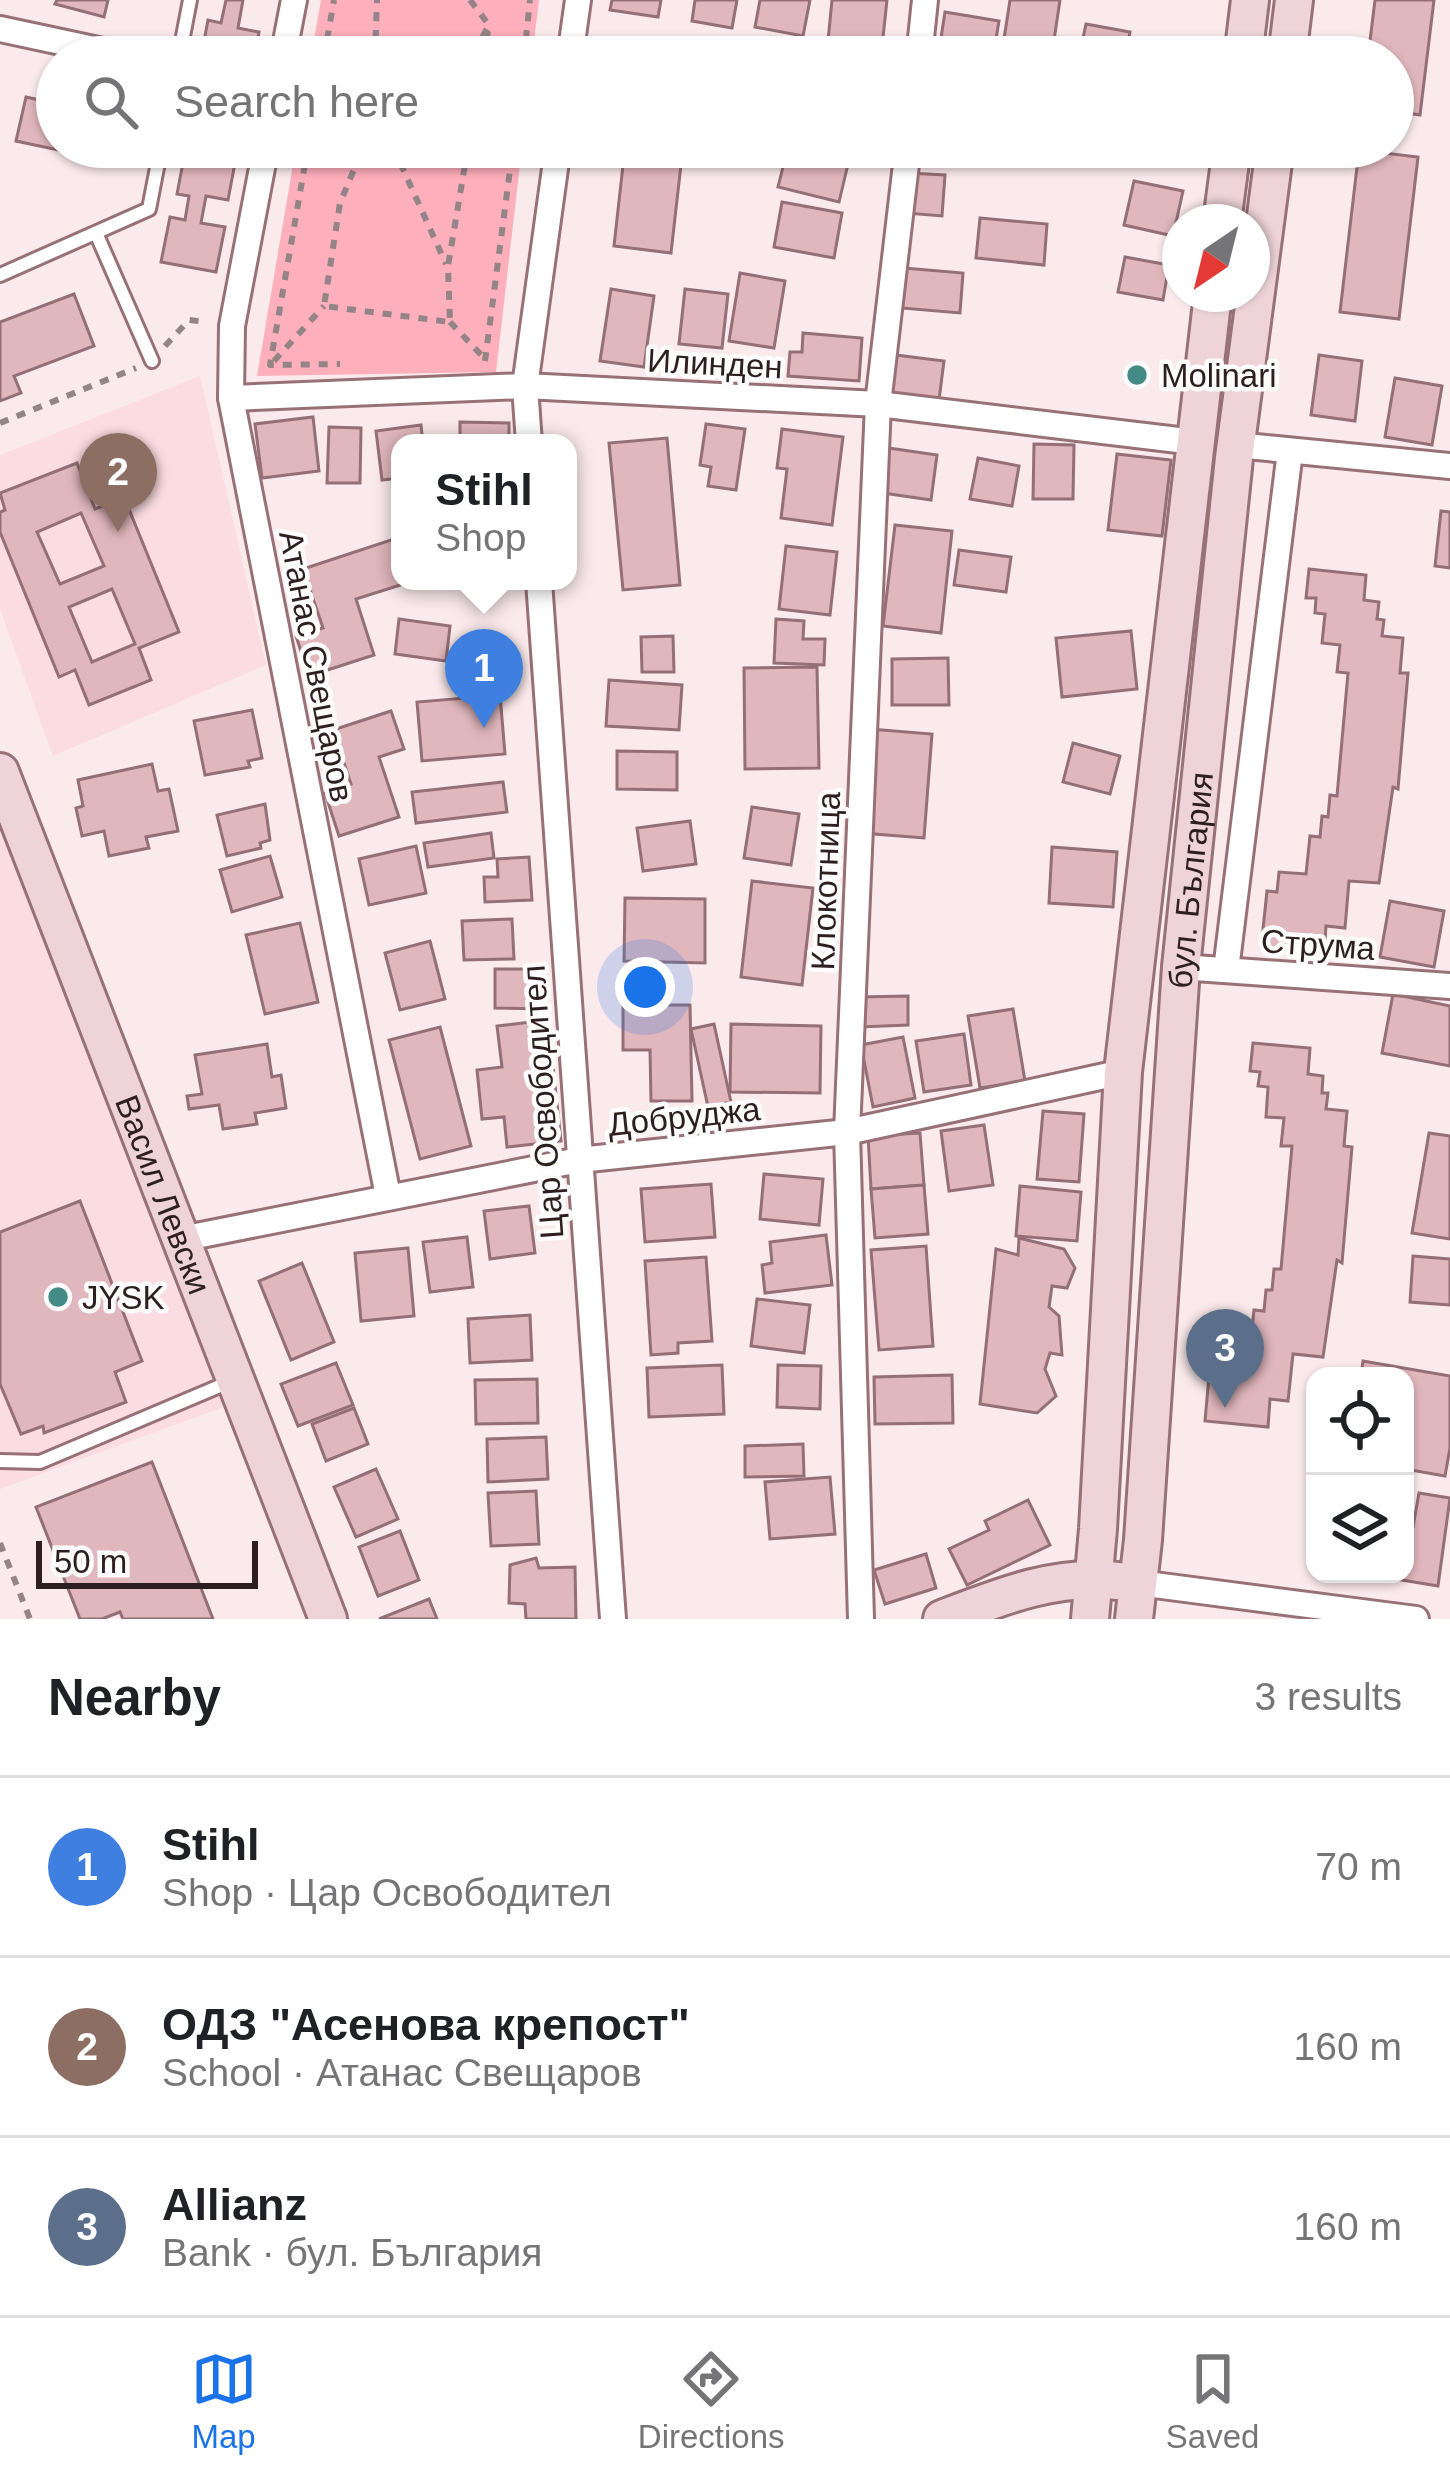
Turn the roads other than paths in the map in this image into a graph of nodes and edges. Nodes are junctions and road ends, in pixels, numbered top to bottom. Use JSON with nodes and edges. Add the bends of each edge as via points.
{"nodes":[{"id":1,"x":190,"y":0,"type":"edge"},
{"id":2,"x":294,"y":0,"type":"edge"},
{"id":3,"x":578,"y":0,"type":"edge"},
{"id":4,"x":926,"y":0,"type":"edge"},
{"id":5,"x":1250,"y":0,"type":"edge"},
{"id":6,"x":1294,"y":0,"type":"edge"},
{"id":7,"x":0,"y":29,"type":"edge"},
{"id":8,"x":183,"y":36,"type":"edge"},
{"id":9,"x":287,"y":36,"type":"edge"},
{"id":10,"x":573,"y":36,"type":"edge"},
{"id":11,"x":922,"y":36,"type":"edge"},
{"id":12,"x":1246,"y":36,"type":"edge"},
{"id":13,"x":1290,"y":36,"type":"edge"},
{"id":14,"x":36,"y":37,"type":"edge"},
{"id":15,"x":157,"y":168,"type":"edge"},
{"id":16,"x":262,"y":168,"type":"edge"},
{"id":17,"x":555,"y":168,"type":"edge"},
{"id":18,"x":906,"y":168,"type":"edge"},
{"id":19,"x":1229,"y":168,"type":"edge"},
{"id":20,"x":1272,"y":168,"type":"edge"},
{"id":21,"x":1224,"y":204,"type":"edge"},
{"id":22,"x":96,"y":233,"type":"junction"},
{"id":23,"x":0,"y":274,"type":"edge"},
{"id":24,"x":1211,"y":312,"type":"edge"},
{"id":25,"x":152,"y":361,"type":"dead end"},
{"id":26,"x":525,"y":386,"type":"junction"},
{"id":27,"x":230,"y":398,"type":"junction"},
{"id":28,"x":878,"y":404,"type":"junction"},
{"id":29,"x":528,"y":434,"type":"edge"},
{"id":30,"x":1195,"y":442,"type":"junction"},
{"id":31,"x":1236,"y":445,"type":"junction"},
{"id":32,"x":1290,"y":451,"type":"junction"},
{"id":33,"x":1450,"y":466,"type":"edge"},
{"id":34,"x":539,"y":590,"type":"edge"},
{"id":35,"x":0,"y":772,"type":"edge"},
{"id":36,"x":1181,"y":967,"type":"junction"},
{"id":37,"x":1226,"y":970,"type":"junction"},
{"id":38,"x":1450,"y":986,"type":"edge"},
{"id":39,"x":1124,"y":1072,"type":"junction"},
{"id":40,"x":848,"y":1132,"type":"junction"},
{"id":41,"x":579,"y":1160,"type":"junction"},
{"id":42,"x":388,"y":1196,"type":"junction"},
{"id":43,"x":181,"y":1239,"type":"junction"},
{"id":44,"x":235,"y":1379,"type":"junction"},
{"id":45,"x":0,"y":1461,"type":"edge"},
{"id":46,"x":1095,"y":1579,"type":"junction"},
{"id":47,"x":1137,"y":1601,"type":"edge"},
{"id":48,"x":328,"y":1619,"type":"edge"},
{"id":49,"x":613,"y":1619,"type":"edge"},
{"id":50,"x":861,"y":1619,"type":"edge"},
{"id":51,"x":942,"y":1619,"type":"edge"},
{"id":52,"x":1090,"y":1619,"type":"edge"},
{"id":53,"x":1416,"y":1619,"type":"edge"}],
"edges":[{"from":1,"to":8,"type":"lane"},
{"from":2,"to":9,"type":"street"},
{"from":3,"to":10,"type":"street"},
{"from":4,"to":11,"type":"street"},
{"from":5,"to":12,"type":"main road"},
{"from":6,"to":13,"type":"main road"},
{"from":7,"to":14,"type":"street"},
{"from":15,"to":22,"type":"lane","via":[[149,209]]},
{"from":16,"to":27,"type":"street","name":"Атанас Свещаров","via":[[232,326]]},
{"from":17,"to":26,"type":"street"},
{"from":18,"to":28,"type":"street","name":"Клокотница"},
{"from":19,"to":21,"type":"main road"},
{"from":20,"to":31,"type":"main road","name":"бул. България"},
{"from":22,"to":23,"type":"lane"},
{"from":22,"to":25,"type":"lane"},
{"from":24,"to":30,"type":"main road","name":"бул. България"},
{"from":26,"to":27,"type":"street","name":"Илинден"},
{"from":26,"to":28,"type":"street","name":"Илинден"},
{"from":26,"to":29,"type":"street"},
{"from":27,"to":42,"type":"street","name":"Атанас Свещаров"},
{"from":28,"to":30,"type":"street","name":"Илинден"},
{"from":28,"to":40,"type":"street","name":"Клокотница"},
{"from":30,"to":39,"type":"main road","name":"бул. България"},
{"from":31,"to":32,"type":"street"},
{"from":31,"to":36,"type":"main road","name":"бул. България"},
{"from":32,"to":33,"type":"street"},
{"from":32,"to":37,"type":"street"},
{"from":34,"to":41,"type":"street","name":"Цар Освободител"},
{"from":35,"to":43,"type":"main road","name":"Васил Левски"},
{"from":36,"to":37,"type":"street","name":"Струма"},
{"from":36,"to":47,"type":"main road","name":"бул. България"},
{"from":37,"to":38,"type":"street","name":"Струма"},
{"from":39,"to":40,"type":"street","name":"Добруджа"},
{"from":39,"to":46,"type":"main road","name":"бул. България"},
{"from":40,"to":41,"type":"street","name":"Добруджа"},
{"from":40,"to":50,"type":"street","name":"Клокотница"},
{"from":41,"to":42,"type":"street","name":"Добруджа"},
{"from":41,"to":49,"type":"street","name":"Цар Освободител"},
{"from":42,"to":43,"type":"street","name":"Добруджа"},
{"from":43,"to":44,"type":"main road","name":"Васил Левски"},
{"from":44,"to":45,"type":"lane","via":[[40,1462]]},
{"from":44,"to":48,"type":"main road","name":"Васил Левски"},
{"from":46,"to":47,"type":"main road"},
{"from":46,"to":51,"type":"main road","via":[[1023,1588]]},
{"from":46,"to":52,"type":"main road","name":"бул. България"},
{"from":47,"to":53,"type":"street"}]}
